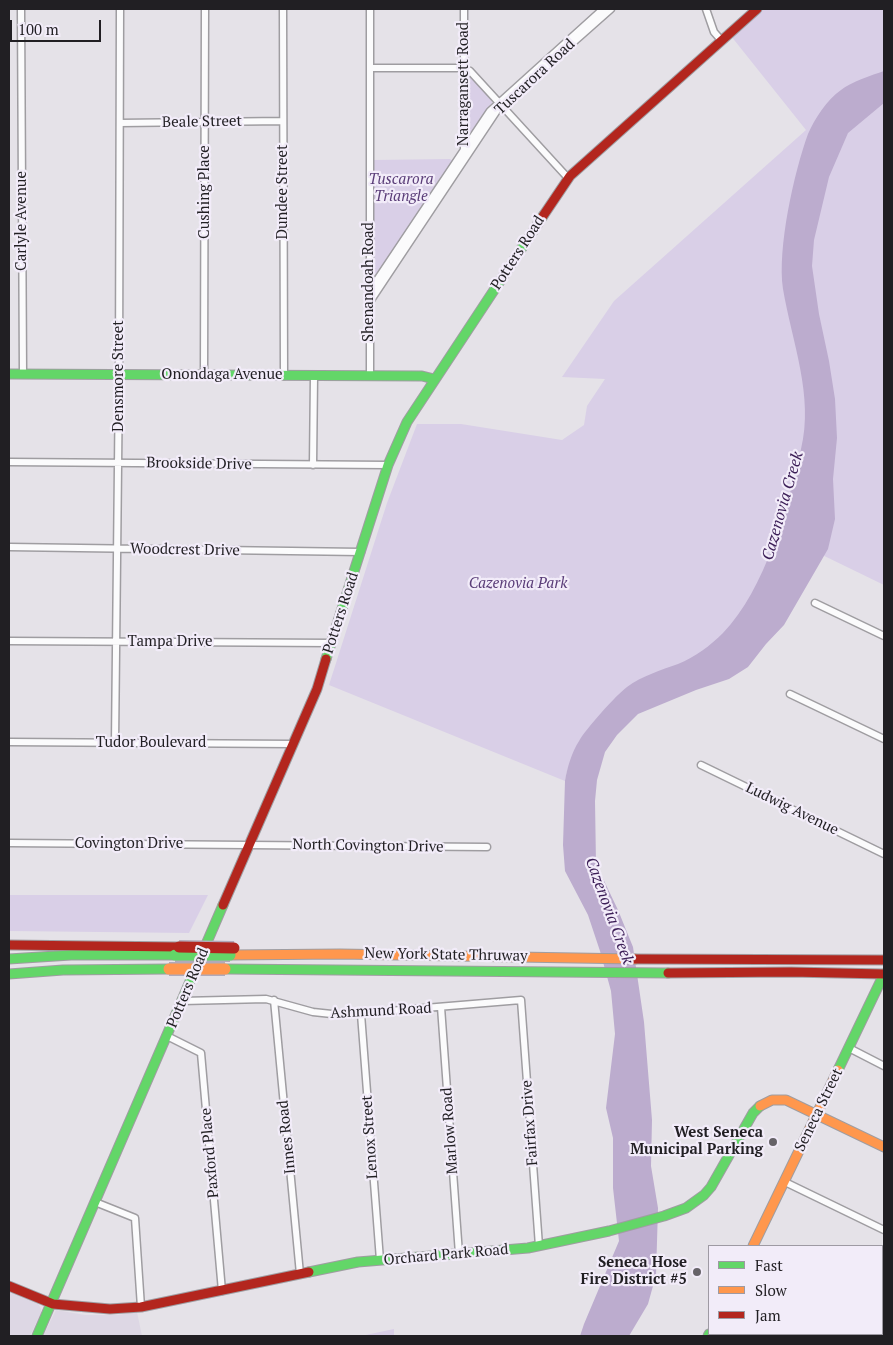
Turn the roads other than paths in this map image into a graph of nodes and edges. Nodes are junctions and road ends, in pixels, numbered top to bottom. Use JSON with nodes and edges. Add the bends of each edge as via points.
{"nodes":[{"id":1,"x":21,"y":9,"type":"edge"},
{"id":2,"x":120,"y":9,"type":"edge"},
{"id":3,"x":205,"y":9,"type":"edge"},
{"id":4,"x":283,"y":9,"type":"edge"},
{"id":5,"x":370,"y":9,"type":"edge"},
{"id":6,"x":464,"y":9,"type":"edge"},
{"id":7,"x":611,"y":9,"type":"edge"},
{"id":8,"x":706,"y":9,"type":"edge"},
{"id":9,"x":757,"y":9,"type":"edge"},
{"id":10,"x":604,"y":10,"type":"edge"},
{"id":11,"x":721,"y":40,"type":"junction"},
{"id":12,"x":370,"y":68,"type":"junction"},
{"id":13,"x":464,"y":68,"type":"junction"},
{"id":14,"x":500,"y":104,"type":"junction"},
{"id":15,"x":283,"y":121,"type":"junction"},
{"id":16,"x":205,"y":122,"type":"junction"},
{"id":17,"x":120,"y":123,"type":"junction"},
{"id":18,"x":464,"y":150,"type":"junction"},
{"id":19,"x":464,"y":160,"type":"junction"},
{"id":20,"x":568,"y":178,"type":"junction"},
{"id":21,"x":369,"y":292,"type":"junction"},
{"id":22,"x":369,"y":303,"type":"junction"},
{"id":23,"x":9,"y":374,"type":"edge"},
{"id":24,"x":22,"y":374,"type":"junction"},
{"id":25,"x":119,"y":374,"type":"junction"},
{"id":26,"x":204,"y":375,"type":"junction"},
{"id":27,"x":284,"y":376,"type":"junction"},
{"id":28,"x":314,"y":376,"type":"junction"},
{"id":29,"x":370,"y":376,"type":"junction"},
{"id":30,"x":434,"y":379,"type":"junction"},
{"id":31,"x":9,"y":462,"type":"edge"},
{"id":32,"x":118,"y":463,"type":"junction"},
{"id":33,"x":313,"y":465,"type":"junction"},
{"id":34,"x":388,"y":465,"type":"junction"},
{"id":35,"x":9,"y":547,"type":"edge"},
{"id":36,"x":117,"y":549,"type":"junction"},
{"id":37,"x":361,"y":552,"type":"junction"},
{"id":38,"x":816,"y":603,"type":"dead end"},
{"id":39,"x":884,"y":636,"type":"edge"},
{"id":40,"x":9,"y":641,"type":"edge"},
{"id":41,"x":116,"y":642,"type":"junction"},
{"id":42,"x":332,"y":644,"type":"junction"},
{"id":43,"x":790,"y":694,"type":"dead end"},
{"id":44,"x":884,"y":739,"type":"edge"},
{"id":45,"x":9,"y":742,"type":"edge"},
{"id":46,"x":115,"y":743,"type":"junction"},
{"id":47,"x":293,"y":744,"type":"junction"},
{"id":48,"x":700,"y":765,"type":"dead end"},
{"id":49,"x":9,"y":843,"type":"edge"},
{"id":50,"x":250,"y":844,"type":"junction"},
{"id":51,"x":486,"y":847,"type":"dead end"},
{"id":52,"x":884,"y":854,"type":"edge"},
{"id":53,"x":9,"y":945,"type":"edge"},
{"id":54,"x":177,"y":951,"type":"junction"},
{"id":55,"x":9,"y":959,"type":"edge"},
{"id":56,"x":884,"y":960,"type":"edge"},
{"id":57,"x":9,"y":974,"type":"edge"},
{"id":58,"x":883,"y":979,"type":"edge"},
{"id":59,"x":274,"y":1000,"type":"junction"},
{"id":60,"x":521,"y":1000,"type":"joint"},
{"id":61,"x":182,"y":1001,"type":"junction"},
{"id":62,"x":441,"y":1007,"type":"junction"},
{"id":63,"x":361,"y":1014,"type":"junction"},
{"id":64,"x":167,"y":1036,"type":"junction"},
{"id":65,"x":849,"y":1048,"type":"junction"},
{"id":66,"x":884,"y":1066,"type":"edge"},
{"id":67,"x":816,"y":1115,"type":"junction"},
{"id":68,"x":884,"y":1147,"type":"edge"},
{"id":69,"x":785,"y":1182,"type":"junction"},
{"id":70,"x":94,"y":1202,"type":"junction"},
{"id":71,"x":884,"y":1230,"type":"edge"},
{"id":72,"x":754,"y":1245,"type":"edge"},
{"id":73,"x":539,"y":1246,"type":"junction"},
{"id":74,"x":459,"y":1254,"type":"junction"},
{"id":75,"x":380,"y":1260,"type":"junction"},
{"id":76,"x":300,"y":1274,"type":"junction"},
{"id":77,"x":9,"y":1286,"type":"edge"},
{"id":78,"x":222,"y":1290,"type":"junction"},
{"id":79,"x":53,"y":1304,"type":"junction"},
{"id":80,"x":141,"y":1307,"type":"junction"},
{"id":81,"x":38,"y":1336,"type":"edge"}],
"edges":[{"from":1,"to":24,"type":"street","name":"Carlyle Avenue"},
{"from":2,"to":17,"type":"street","name":"Densmore Street"},
{"from":3,"to":16,"type":"street","name":"Cushing Place"},
{"from":4,"to":15,"type":"street","name":"Dundee Street"},
{"from":5,"to":12,"type":"street","name":"Shenandoah Road"},
{"from":6,"to":13,"type":"street","name":"Narragansett Road"},
{"from":7,"to":10,"type":"street","name":"Tuscarora Road"},
{"from":8,"to":11,"type":"street","via":[[714,32]]},
{"from":9,"to":11,"type":"main road","name":"Potters Road"},
{"from":10,"to":14,"type":"street","name":"Tuscarora Road"},
{"from":11,"to":20,"type":"main road","name":"Potters Road"},
{"from":12,"to":13,"type":"street"},
{"from":12,"to":21,"type":"street","name":"Shenandoah Road"},
{"from":13,"to":14,"type":"street"},
{"from":13,"to":18,"type":"street","name":"Narragansett Road"},
{"from":14,"to":18,"type":"street","name":"Tuscarora Road","via":[[490,111]]},
{"from":14,"to":19,"type":"street","name":"Tuscarora Road"},
{"from":14,"to":20,"type":"street"},
{"from":15,"to":16,"type":"street","name":"Beale Street"},
{"from":15,"to":27,"type":"street","name":"Dundee Street"},
{"from":16,"to":17,"type":"street","name":"Beale Street"},
{"from":16,"to":26,"type":"street","name":"Cushing Place"},
{"from":17,"to":25,"type":"street","name":"Densmore Street"},
{"from":18,"to":19,"type":"street","name":"Narragansett Road"},
{"from":18,"to":21,"type":"street","name":"Tuscarora Road"},
{"from":19,"to":22,"type":"street","name":"Tuscarora Road"},
{"from":20,"to":30,"type":"main road","name":"Potters Road"},
{"from":21,"to":22,"type":"street","name":"Shenandoah Road"},
{"from":22,"to":29,"type":"street","name":"Shenandoah Road"},
{"from":23,"to":24,"type":"main road","name":"Onondaga Avenue"},
{"from":24,"to":25,"type":"main road","name":"Onondaga Avenue"},
{"from":25,"to":26,"type":"main road","name":"Onondaga Avenue"},
{"from":25,"to":32,"type":"street","name":"Densmore Street"},
{"from":26,"to":27,"type":"main road","name":"Onondaga Avenue"},
{"from":27,"to":28,"type":"main road","name":"Onondaga Avenue"},
{"from":28,"to":29,"type":"main road","name":"Onondaga Avenue"},
{"from":28,"to":33,"type":"street"},
{"from":29,"to":30,"type":"main road","name":"Onondaga Avenue"},
{"from":30,"to":34,"type":"main road","name":"Potters Road","via":[[407,422]]},
{"from":31,"to":32,"type":"street","name":"Brookside Drive"},
{"from":32,"to":33,"type":"street","name":"Brookside Drive"},
{"from":32,"to":36,"type":"street","name":"Densmore Street"},
{"from":33,"to":34,"type":"street","name":"Brookside Drive"},
{"from":34,"to":37,"type":"main road","name":"Potters Road"},
{"from":35,"to":36,"type":"street","name":"Woodcrest Drive"},
{"from":36,"to":37,"type":"street","name":"Woodcrest Drive"},
{"from":36,"to":41,"type":"street","name":"Densmore Street"},
{"from":37,"to":42,"type":"main road","name":"Potters Road"},
{"from":38,"to":39,"type":"street"},
{"from":40,"to":41,"type":"street","name":"Tampa Drive"},
{"from":41,"to":42,"type":"street","name":"Tampa Drive"},
{"from":41,"to":46,"type":"street","name":"Densmore Street"},
{"from":42,"to":47,"type":"main road","name":"Potters Road"},
{"from":43,"to":44,"type":"street"},
{"from":45,"to":46,"type":"street","name":"Tudor Boulevard"},
{"from":46,"to":47,"type":"street","name":"Tudor Boulevard"},
{"from":47,"to":50,"type":"main road","name":"Potters Road"},
{"from":48,"to":52,"type":"street","name":"Ludwig Avenue"},
{"from":49,"to":50,"type":"street","name":"Covington Drive"},
{"from":50,"to":51,"type":"street","name":"North Covington Drive"},
{"from":50,"to":61,"type":"main road","name":"Potters Road"},
{"from":53,"to":54,"type":"main road"},
{"from":54,"to":55,"type":"main road"},
{"from":54,"to":56,"type":"main road","name":"New York State Thruway","bridge":true,"via":[[315,949],[340,954]]},
{"from":57,"to":58,"type":"main road","name":"New York State Thruway","bridge":true,"via":[[63,970],[224,969],[865,973]]},
{"from":58,"to":65,"type":"main road","name":"Seneca Street"},
{"from":59,"to":61,"type":"street","name":"Ashmund Road"},
{"from":59,"to":63,"type":"street","name":"Ashmund Road","via":[[328,1015]]},
{"from":59,"to":76,"type":"street","name":"Innes Road"},
{"from":60,"to":62,"type":"street","name":"Ashmund Road"},
{"from":60,"to":73,"type":"street","name":"Fairfax Drive"},
{"from":61,"to":64,"type":"main road","name":"Potters Road"},
{"from":62,"to":63,"type":"street","name":"Ashmund Road"},
{"from":62,"to":74,"type":"street","name":"Marlow Road"},
{"from":63,"to":75,"type":"street","name":"Lenox Street"},
{"from":64,"to":70,"type":"main road","name":"Potters Road"},
{"from":64,"to":78,"type":"street","name":"Paxford Place","via":[[201,1053]]},
{"from":65,"to":66,"type":"street"},
{"from":65,"to":67,"type":"main road","name":"Seneca Street"},
{"from":67,"to":68,"type":"main road","name":"Orchard Park Road"},
{"from":67,"to":69,"type":"main road","name":"Seneca Street"},
{"from":67,"to":73,"type":"main road","name":"Orchard Park Road","via":[[786,1100],[761,1104],[711,1187],[690,1205],[664,1216],[609,1231]]},
{"from":69,"to":71,"type":"street"},
{"from":69,"to":72,"type":"main road","name":"Seneca Street"},
{"from":70,"to":79,"type":"main road","name":"Potters Road"},
{"from":70,"to":80,"type":"street","via":[[134,1218]]},
{"from":73,"to":74,"type":"main road","name":"Orchard Park Road"},
{"from":74,"to":75,"type":"main road","name":"Orchard Park Road"},
{"from":75,"to":76,"type":"main road","name":"Orchard Park Road"},
{"from":76,"to":78,"type":"main road","name":"Orchard Park Road"},
{"from":77,"to":79,"type":"main road","name":"Orchard Park Road"},
{"from":78,"to":80,"type":"main road","name":"Orchard Park Road"},
{"from":79,"to":80,"type":"main road","name":"Orchard Park Road","via":[[110,1309]]},
{"from":79,"to":81,"type":"main road"}]}
